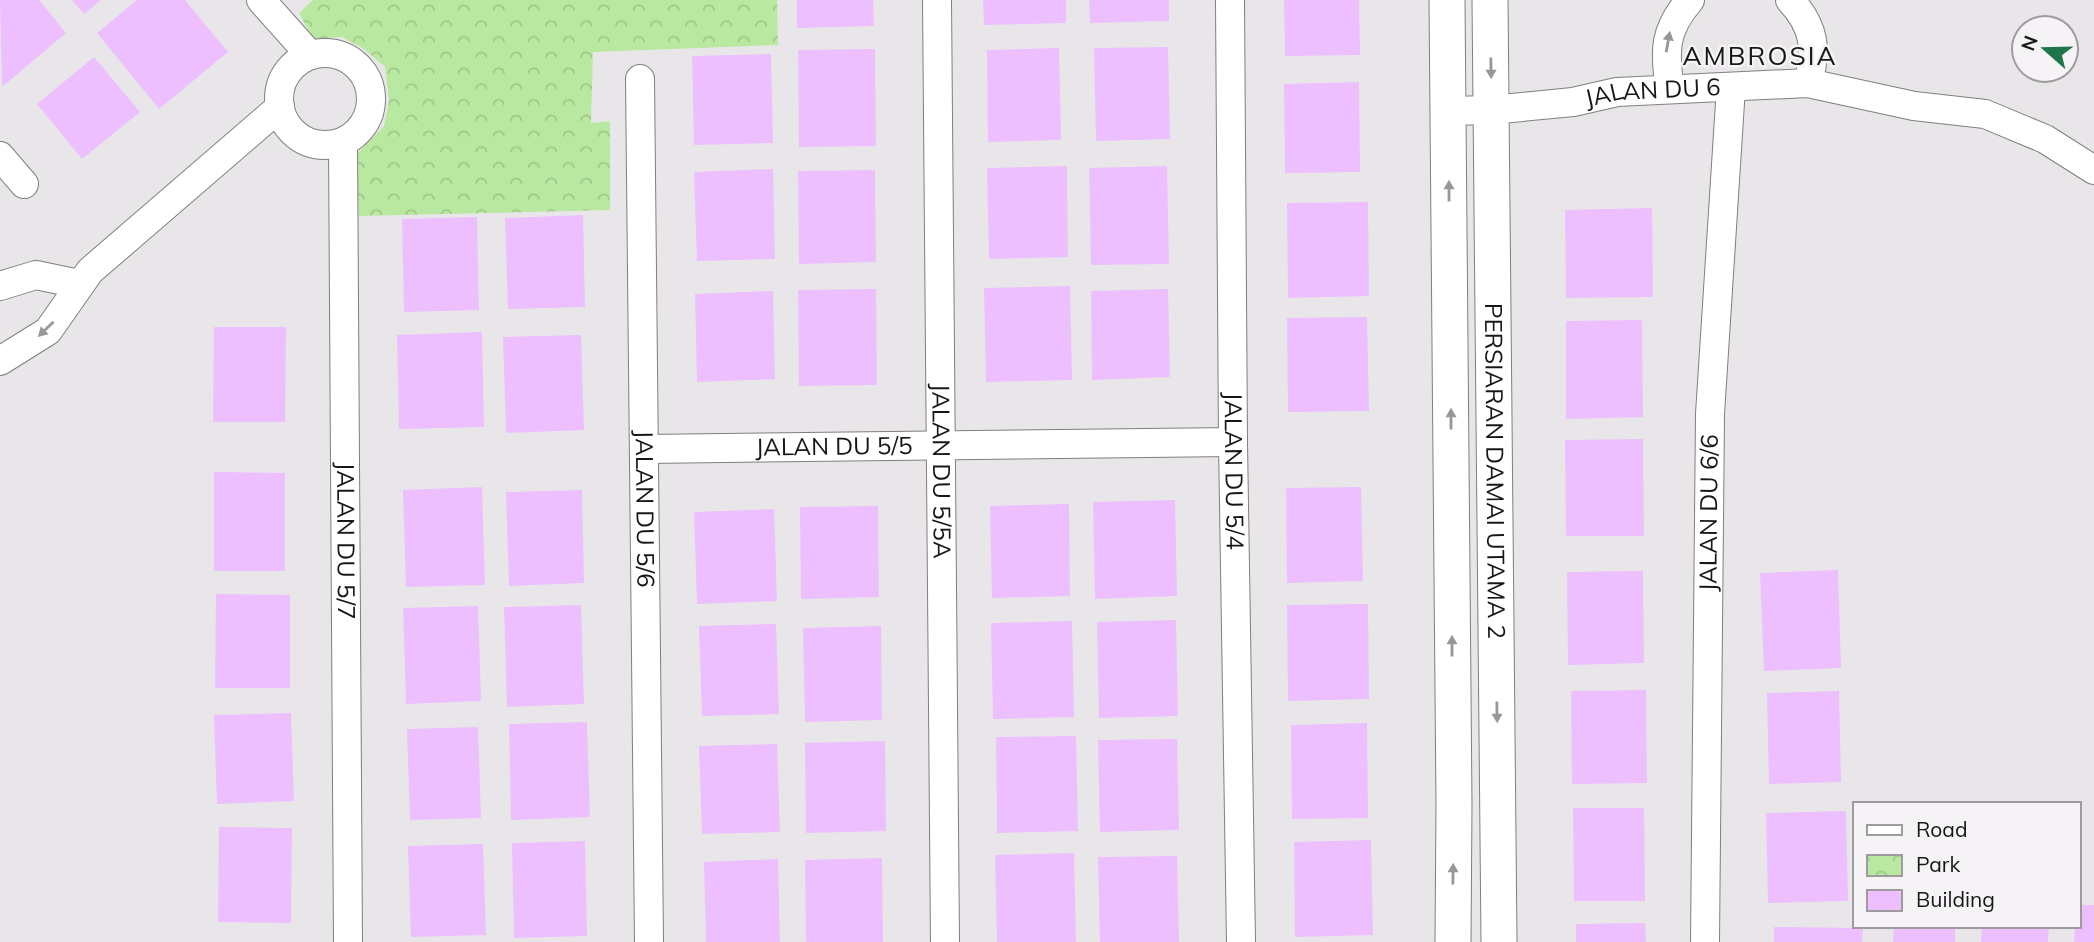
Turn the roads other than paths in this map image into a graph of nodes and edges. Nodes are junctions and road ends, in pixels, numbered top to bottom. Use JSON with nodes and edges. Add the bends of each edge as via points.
{"nodes":[{"id":1,"x":261,"y":0,"type":"edge"},
{"id":2,"x":937,"y":0,"type":"edge"},
{"id":3,"x":1230,"y":0,"type":"edge"},
{"id":4,"x":1447,"y":0,"type":"edge"},
{"id":5,"x":1490,"y":0,"type":"edge"},
{"id":6,"x":1690,"y":0,"type":"edge"},
{"id":7,"x":1790,"y":0,"type":"edge"},
{"id":8,"x":310,"y":55,"type":"junction"},
{"id":9,"x":640,"y":79,"type":"dead end"},
{"id":10,"x":1808,"y":83,"type":"junction"},
{"id":11,"x":1731,"y":87,"type":"junction"},
{"id":12,"x":1670,"y":89,"type":"junction"},
{"id":13,"x":280,"y":107,"type":"junction"},
{"id":14,"x":1491,"y":110,"type":"junction"},
{"id":15,"x":1448,"y":111,"type":"junction"},
{"id":16,"x":343,"y":142,"type":"junction"},
{"id":17,"x":0,"y":156,"type":"edge"},
{"id":18,"x":2094,"y":170,"type":"edge"},
{"id":19,"x":24,"y":184,"type":"dead end"},
{"id":20,"x":79,"y":284,"type":"junction"},
{"id":21,"x":0,"y":286,"type":"edge"},
{"id":22,"x":0,"y":361,"type":"edge"},
{"id":23,"x":1233,"y":442,"type":"junction"},
{"id":24,"x":941,"y":445,"type":"junction"},
{"id":25,"x":645,"y":449,"type":"junction"},
{"id":26,"x":348,"y":942,"type":"edge"},
{"id":27,"x":649,"y":942,"type":"edge"},
{"id":28,"x":945,"y":942,"type":"edge"},
{"id":29,"x":1241,"y":942,"type":"edge"},
{"id":30,"x":1453,"y":942,"type":"edge"},
{"id":31,"x":1499,"y":942,"type":"edge"},
{"id":32,"x":1704,"y":942,"type":"edge"}],
"edges":[{"from":1,"to":8,"type":"street"},
{"from":2,"to":24,"type":"street","name":"JALAN DU 5/5A"},
{"from":3,"to":23,"type":"street","name":"JALAN DU 5/4"},
{"from":4,"to":15,"type":"street","name":"PERSIARAN DAMAI UTAMA 2"},
{"from":5,"to":14,"type":"street","name":"PERSIARAN DAMAI UTAMA 2","one_way":true},
{"from":12,"to":6,"type":"street","one_way":true,"via":[[1667,37]]},
{"from":7,"to":10,"type":"street","via":[[1802,12],[1812,35],[1814,59]]},
{"from":8,"to":13,"type":"street","via":[[289,71],[279,94]]},
{"from":8,"to":16,"type":"street","via":[[341,56],[365,75],[370,90],[365,121]]},
{"from":9,"to":25,"type":"street","name":"JALAN DU 5/6"},
{"from":10,"to":11,"type":"street","name":"JALAN DU 6"},
{"from":10,"to":18,"type":"street","name":"JALAN DU 6","via":[[1914,106],[1985,114],[2045,139]]},
{"from":11,"to":12,"type":"street","name":"JALAN DU 6"},
{"from":11,"to":32,"type":"street","name":"JALAN DU 6/6","via":[[1710,414]]},
{"from":12,"to":14,"type":"street","name":"JALAN DU 6"},
{"from":13,"to":16,"type":"street","via":[[303,140],[330,145]]},
{"from":13,"to":20,"type":"street"},
{"from":14,"to":15,"type":"street","name":"JALAN DU 6"},
{"from":14,"to":31,"type":"street","name":"PERSIARAN DAMAI UTAMA 2","one_way":true},
{"from":30,"to":15,"type":"street","name":"PERSIARAN DAMAI UTAMA 2","one_way":true},
{"from":16,"to":26,"type":"street","name":"JALAN DU 5/7"},
{"from":17,"to":19,"type":"street"},
{"from":20,"to":21,"type":"street","via":[[36,275]]},
{"from":20,"to":22,"type":"street","one_way":true,"via":[[48,331]]},
{"from":23,"to":24,"type":"street","name":"JALAN DU 5/5"},
{"from":23,"to":29,"type":"street","name":"JALAN DU 5/4"},
{"from":24,"to":25,"type":"street","name":"JALAN DU 5/5"},
{"from":24,"to":28,"type":"street","name":"JALAN DU 5/5A"},
{"from":25,"to":27,"type":"street","name":"JALAN DU 5/6"}]}
